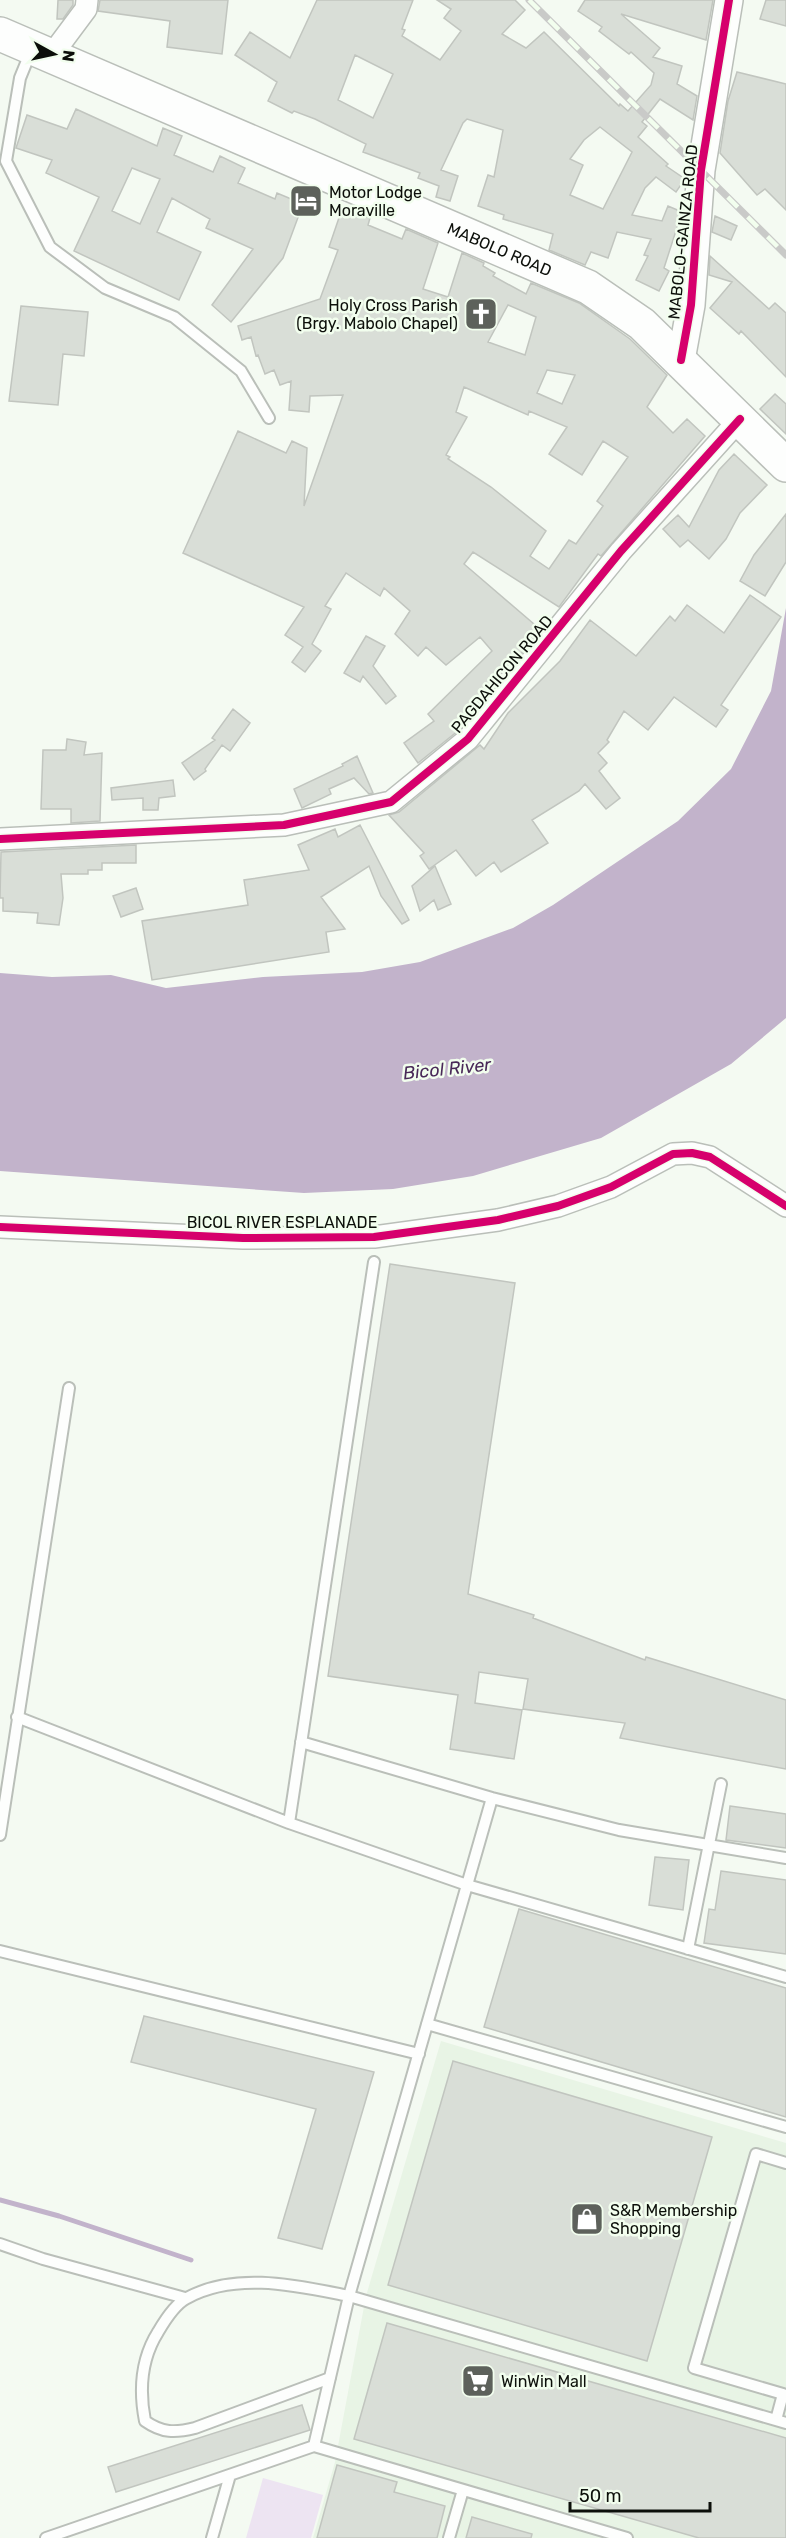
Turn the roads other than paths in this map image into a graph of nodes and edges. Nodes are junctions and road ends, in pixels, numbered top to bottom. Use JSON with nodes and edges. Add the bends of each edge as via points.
{"nodes":[{"id":1,"x":87,"y":0,"type":"edge"},
{"id":2,"x":729,"y":0,"type":"edge"},
{"id":3,"x":0,"y":34,"type":"edge"},
{"id":4,"x":42,"y":52,"type":"junction"},
{"id":5,"x":681,"y":360,"type":"junction"},
{"id":6,"x":269,"y":418,"type":"dead end"},
{"id":7,"x":740,"y":419,"type":"junction"},
{"id":8,"x":786,"y":465,"type":"edge"},
{"id":9,"x":0,"y":839,"type":"edge"},
{"id":10,"x":786,"y":1206,"type":"edge"},
{"id":11,"x":0,"y":1227,"type":"edge"},
{"id":12,"x":374,"y":1262,"type":"dead end"},
{"id":13,"x":69,"y":1388,"type":"dead end"},
{"id":14,"x":17,"y":1717,"type":"junction"},
{"id":15,"x":301,"y":1742,"type":"junction"},
{"id":16,"x":721,"y":1784,"type":"dead end"},
{"id":17,"x":492,"y":1798,"type":"junction"},
{"id":18,"x":289,"y":1823,"type":"junction"},
{"id":19,"x":0,"y":1835,"type":"edge"},
{"id":20,"x":710,"y":1846,"type":"junction"},
{"id":21,"x":786,"y":1858,"type":"edge"},
{"id":22,"x":467,"y":1885,"type":"junction"},
{"id":23,"x":688,"y":1949,"type":"junction"},
{"id":24,"x":0,"y":1951,"type":"edge"},
{"id":25,"x":786,"y":1977,"type":"edge"},
{"id":26,"x":427,"y":2024,"type":"junction"},
{"id":27,"x":419,"y":2054,"type":"junction"},
{"id":28,"x":786,"y":2127,"type":"edge"},
{"id":29,"x":786,"y":2163,"type":"edge"},
{"id":30,"x":0,"y":2244,"type":"edge"},
{"id":31,"x":350,"y":2296,"type":"junction"},
{"id":32,"x":186,"y":2298,"type":"junction"},
{"id":33,"x":330,"y":2378,"type":"junction"},
{"id":34,"x":781,"y":2421,"type":"edge"},
{"id":35,"x":314,"y":2446,"type":"junction"},
{"id":36,"x":230,"y":2475,"type":"junction"},
{"id":37,"x":463,"y":2490,"type":"junction"},
{"id":38,"x":46,"y":2538,"type":"edge"},
{"id":39,"x":212,"y":2538,"type":"edge"},
{"id":40,"x":449,"y":2538,"type":"edge"},
{"id":41,"x":627,"y":2538,"type":"edge"}],
"edges":[{"from":1,"to":4,"type":"street","via":[[86,9]]},
{"from":2,"to":5,"type":"street","name":"MABOLO-GAINZA ROAD","via":[[701,170],[691,305]]},
{"from":3,"to":4,"type":"highway","name":"MABOLO ROAD"},
{"from":4,"to":5,"type":"highway","name":"MABOLO ROAD","via":[[588,286],[642,324]]},
{"from":4,"to":6,"type":"lane","via":[[20,78],[6,161],[50,247],[105,288],[174,317],[241,371]]},
{"from":5,"to":7,"type":"highway","name":"MABOLO ROAD"},
{"from":7,"to":8,"type":"highway","name":"MABOLO ROAD"},
{"from":7,"to":9,"type":"street","name":"PAGDAHICON ROAD","via":[[621,551],[468,739],[391,802],[284,825]]},
{"from":10,"to":11,"type":"street","name":"BICOL RIVER ESPLANADE","via":[[710,1157],[692,1153],[673,1154],[611,1187],[558,1206],[498,1220],[374,1238],[243,1238]]},
{"from":12,"to":15,"type":"lane"},
{"from":13,"to":14,"type":"lane"},
{"from":14,"to":18,"type":"lane"},
{"from":14,"to":19,"type":"lane"},
{"from":15,"to":17,"type":"lane"},
{"from":15,"to":18,"type":"lane"},
{"from":16,"to":20,"type":"lane"},
{"from":17,"to":20,"type":"lane","via":[[619,1830]]},
{"from":17,"to":22,"type":"lane"},
{"from":18,"to":22,"type":"lane"},
{"from":20,"to":21,"type":"lane"},
{"from":20,"to":23,"type":"lane"},
{"from":22,"to":23,"type":"lane"},
{"from":22,"to":26,"type":"lane"},
{"from":23,"to":25,"type":"lane"},
{"from":24,"to":27,"type":"lane"},
{"from":26,"to":27,"type":"lane"},
{"from":26,"to":28,"type":"lane"},
{"from":27,"to":31,"type":"lane"},
{"from":29,"to":34,"type":"lane","via":[[756,2154],[694,2368],[783,2394]]},
{"from":30,"to":32,"type":"lane"},
{"from":31,"to":32,"type":"lane","via":[[311,2288],[240,2283]]},
{"from":31,"to":33,"type":"lane"},
{"from":31,"to":34,"type":"lane"},
{"from":32,"to":33,"type":"lane","via":[[166,2318],[151,2342],[142,2372],[145,2421],[158,2430],[195,2428]]},
{"from":33,"to":35,"type":"lane"},
{"from":35,"to":36,"type":"lane"},
{"from":35,"to":37,"type":"lane"},
{"from":36,"to":38,"type":"lane"},
{"from":36,"to":39,"type":"lane"},
{"from":37,"to":40,"type":"lane"},
{"from":37,"to":41,"type":"lane"}]}
